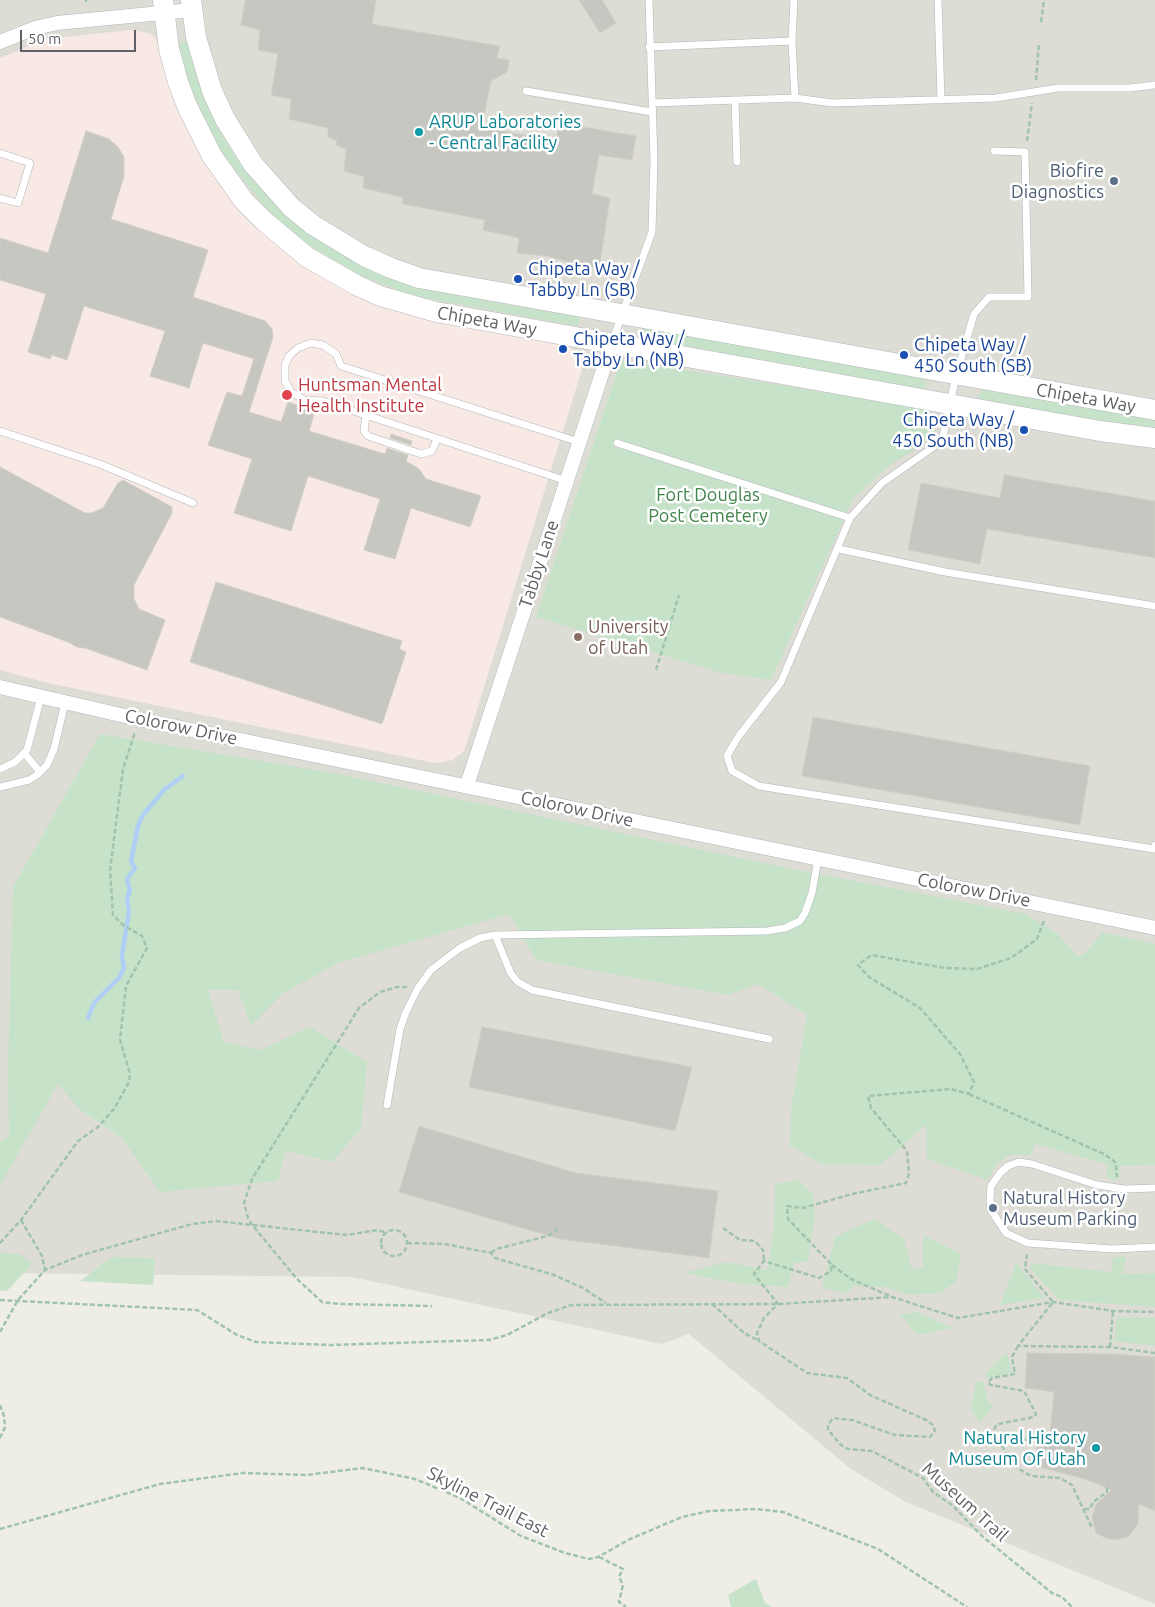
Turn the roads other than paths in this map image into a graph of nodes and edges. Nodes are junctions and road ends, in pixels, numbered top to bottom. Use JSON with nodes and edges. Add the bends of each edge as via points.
{"nodes":[{"id":1,"x":649,"y":0,"type":"edge"},
{"id":2,"x":794,"y":0,"type":"edge"},
{"id":3,"x":938,"y":0,"type":"edge"},
{"id":4,"x":191,"y":5,"type":"edge"},
{"id":5,"x":163,"y":7,"type":"edge"},
{"id":6,"x":792,"y":41,"type":"junction"},
{"id":7,"x":0,"y":42,"type":"edge"},
{"id":8,"x":649,"y":47,"type":"junction"},
{"id":9,"x":1155,"y":85,"type":"edge"},
{"id":10,"x":526,"y":91,"type":"dead end"},
{"id":11,"x":795,"y":98,"type":"junction"},
{"id":12,"x":735,"y":100,"type":"junction"},
{"id":13,"x":941,"y":100,"type":"junction"},
{"id":14,"x":652,"y":108,"type":"junction"},
{"id":15,"x":994,"y":151,"type":"dead end"},
{"id":16,"x":0,"y":154,"type":"edge"},
{"id":17,"x":737,"y":162,"type":"dead end"},
{"id":18,"x":0,"y":198,"type":"edge"},
{"id":19,"x":622,"y":315,"type":"junction"},
{"id":20,"x":612,"y":343,"type":"junction"},
{"id":21,"x":956,"y":376,"type":"junction"},
{"id":22,"x":948,"y":404,"type":"junction"},
{"id":23,"x":1155,"y":410,"type":"edge"},
{"id":24,"x":366,"y":415,"type":"junction"},
{"id":25,"x":0,"y":430,"type":"edge"},
{"id":26,"x":1155,"y":438,"type":"edge"},
{"id":27,"x":437,"y":439,"type":"junction"},
{"id":28,"x":579,"y":442,"type":"junction"},
{"id":29,"x":617,"y":443,"type":"dead end"},
{"id":30,"x":566,"y":481,"type":"junction"},
{"id":31,"x":192,"y":503,"type":"dead end"},
{"id":32,"x":850,"y":518,"type":"junction"},
{"id":33,"x":839,"y":549,"type":"junction"},
{"id":34,"x":1155,"y":606,"type":"edge"},
{"id":35,"x":0,"y":687,"type":"edge"},
{"id":36,"x":41,"y":697,"type":"junction"},
{"id":37,"x":65,"y":703,"type":"junction"},
{"id":38,"x":24,"y":754,"type":"junction"},
{"id":39,"x":0,"y":768,"type":"edge"},
{"id":40,"x":40,"y":772,"type":"junction"},
{"id":41,"x":467,"y":785,"type":"junction"},
{"id":42,"x":0,"y":786,"type":"edge"},
{"id":43,"x":1155,"y":845,"type":"edge"},
{"id":44,"x":818,"y":859,"type":"junction"},
{"id":45,"x":1155,"y":928,"type":"edge"},
{"id":46,"x":495,"y":935,"type":"junction"},
{"id":47,"x":769,"y":1039,"type":"dead end"},
{"id":48,"x":387,"y":1105,"type":"dead end"},
{"id":49,"x":1155,"y":1188,"type":"edge"},
{"id":50,"x":1155,"y":1247,"type":"edge"}],
"edges":[{"from":1,"to":8,"type":"lane"},
{"from":2,"to":6,"type":"lane"},
{"from":3,"to":13,"type":"lane"},
{"from":4,"to":5,"type":"street"},
{"from":4,"to":19,"type":"street","name":"Chipeta Way","via":[[202,63],[212,91],[238,142],[271,186],[313,225],[364,256],[419,278]]},
{"from":5,"to":7,"type":"street","via":[[57,23]]},
{"from":5,"to":20,"type":"street","name":"Chipeta Way","via":[[178,82],[186,106],[212,156],[244,201],[307,257],[356,285],[408,305]]},
{"from":6,"to":8,"type":"lane"},
{"from":6,"to":11,"type":"lane"},
{"from":8,"to":14,"type":"lane"},
{"from":9,"to":13,"type":"lane","via":[[1058,88],[996,98]]},
{"from":10,"to":14,"type":"lane"},
{"from":11,"to":12,"type":"lane"},
{"from":11,"to":13,"type":"lane","via":[[832,103]]},
{"from":12,"to":14,"type":"lane"},
{"from":12,"to":17,"type":"lane"},
{"from":14,"to":19,"type":"lane","via":[[652,232]]},
{"from":15,"to":21,"type":"lane","via":[[1025,152],[1028,297],[989,297],[974,314]]},
{"from":16,"to":18,"type":"lane","via":[[30,163],[18,203]]},
{"from":19,"to":20,"type":"lane"},
{"from":19,"to":21,"type":"street","name":"Chipeta Way"},
{"from":20,"to":22,"type":"street","name":"Chipeta Way"},
{"from":20,"to":28,"type":"street","name":"Tabby Lane"},
{"from":21,"to":22,"type":"lane"},
{"from":21,"to":23,"type":"street","name":"Chipeta Way"},
{"from":22,"to":26,"type":"street","name":"Chipeta Way"},
{"from":22,"to":32,"type":"lane","via":[[942,441],[882,483]]},
{"from":24,"to":27,"type":"lane"},
{"from":24,"to":27,"type":"lane","via":[[364,431],[368,436],[421,454],[432,451]]},
{"from":24,"to":28,"type":"lane","via":[[323,401],[304,400],[291,392],[285,381],[285,365],[289,356],[311,343],[323,345],[336,354],[341,366]]},
{"from":25,"to":31,"type":"lane","via":[[100,464]]},
{"from":27,"to":30,"type":"lane"},
{"from":28,"to":30,"type":"street","name":"Tabby Lane"},
{"from":29,"to":32,"type":"lane"},
{"from":30,"to":41,"type":"street","name":"Tabby Lane"},
{"from":32,"to":33,"type":"lane"},
{"from":33,"to":34,"type":"lane","via":[[945,572]]},
{"from":33,"to":43,"type":"lane","via":[[781,682],[727,756],[732,771],[759,786],[1154,849]]},
{"from":35,"to":36,"type":"street","name":"Colorow Drive"},
{"from":36,"to":37,"type":"street","name":"Colorow Drive"},
{"from":36,"to":38,"type":"lane"},
{"from":37,"to":40,"type":"lane","via":[[54,749]]},
{"from":37,"to":41,"type":"street","name":"Colorow Drive"},
{"from":38,"to":39,"type":"lane","via":[[9,766]]},
{"from":38,"to":40,"type":"lane"},
{"from":40,"to":42,"type":"lane","via":[[22,783]]},
{"from":41,"to":44,"type":"street","name":"Colorow Drive"},
{"from":44,"to":45,"type":"street","name":"Colorow Drive"},
{"from":44,"to":46,"type":"lane","via":[[805,913],[800,921],[785,928],[767,931]]},
{"from":46,"to":47,"type":"lane","via":[[511,974],[532,990]]},
{"from":46,"to":48,"type":"lane","via":[[480,938],[444,958],[418,988],[400,1029]]},
{"from":49,"to":50,"type":"lane","via":[[1097,1185],[1019,1162],[1008,1166],[991,1186],[991,1210],[1006,1233],[1028,1243],[1112,1249]]}]}
